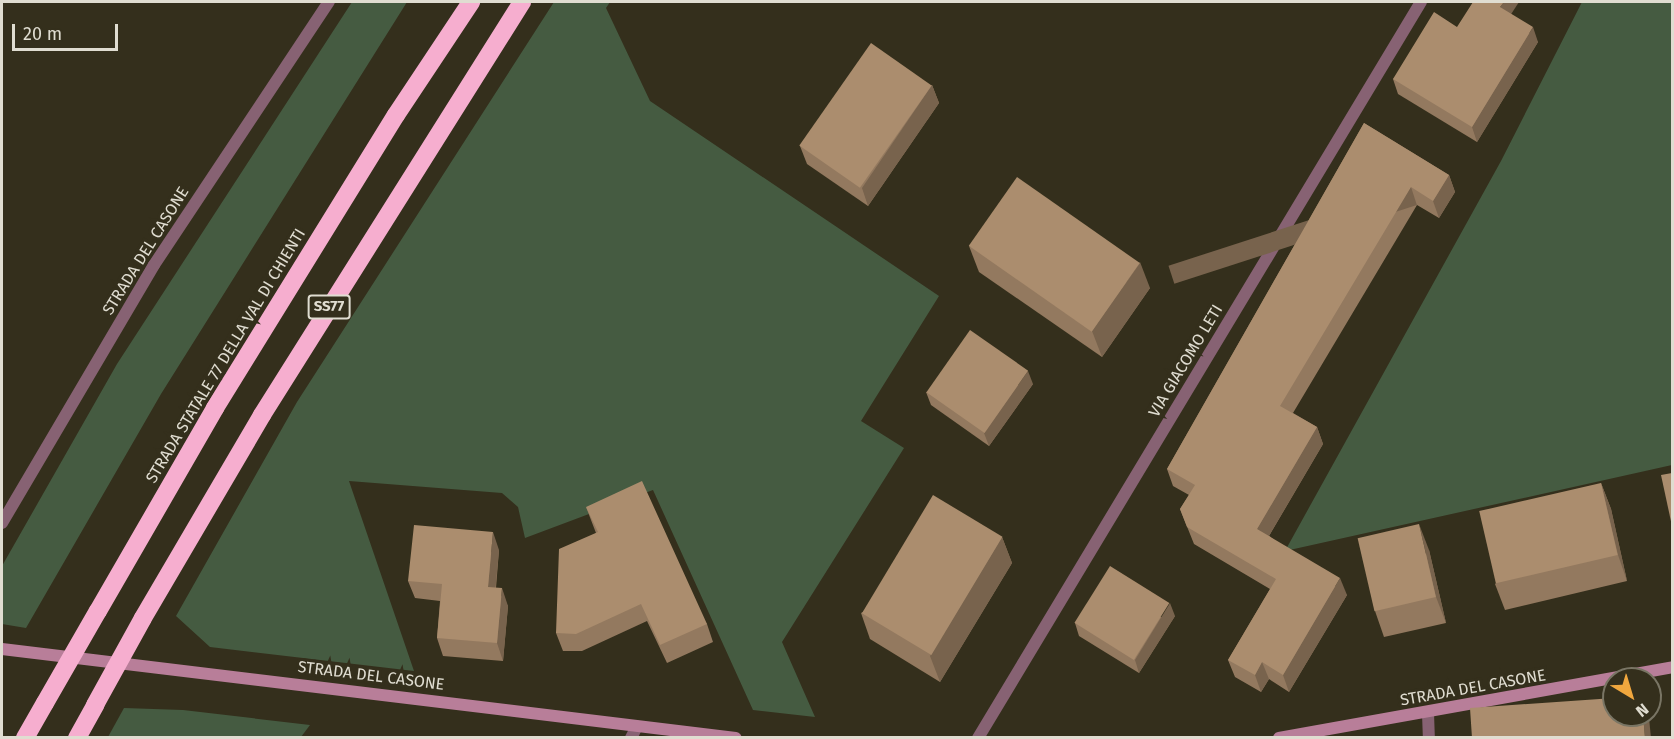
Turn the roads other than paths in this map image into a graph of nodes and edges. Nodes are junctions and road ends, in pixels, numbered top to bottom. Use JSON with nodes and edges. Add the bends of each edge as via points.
{"nodes":[{"id":1,"x":329,"y":2,"type":"edge"},
{"id":2,"x":471,"y":2,"type":"edge"},
{"id":3,"x":522,"y":2,"type":"edge"},
{"id":4,"x":1421,"y":2,"type":"edge"},
{"id":5,"x":2,"y":524,"type":"edge"},
{"id":6,"x":2,"y":649,"type":"edge"},
{"id":7,"x":1672,"y":667,"type":"edge"},
{"id":8,"x":1428,"y":713,"type":"junction"},
{"id":9,"x":634,"y":732,"type":"edge"},
{"id":10,"x":25,"y":738,"type":"edge"},
{"id":11,"x":77,"y":738,"type":"edge"},
{"id":12,"x":736,"y":738,"type":"edge"},
{"id":13,"x":978,"y":738,"type":"edge"},
{"id":14,"x":1279,"y":738,"type":"edge"},
{"id":15,"x":1429,"y":738,"type":"edge"}],
"edges":[{"from":1,"to":5,"type":"street","name":"STRADA DEL CASONE","via":[[154,265]]},
{"from":2,"to":10,"type":"highway","name":"STRADA STATALE 77 DELLA VAL DI CHIENTI","number":"SS77","bridge":true,"via":[[396,115],[215,408]]},
{"from":3,"to":11,"type":"highway","number":"SS77","bridge":true,"via":[[262,415]]},
{"from":4,"to":13,"type":"street","name":"VIA GIACOMO LETI"},
{"from":6,"to":9,"type":"street","name":"STRADA DEL CASONE"},
{"from":7,"to":8,"type":"street","name":"STRADA DEL CASONE"},
{"from":8,"to":14,"type":"street","name":"STRADA DEL CASONE"},
{"from":8,"to":15,"type":"street"},
{"from":9,"to":12,"type":"street","name":"STRADA DEL CASONE"}]}
